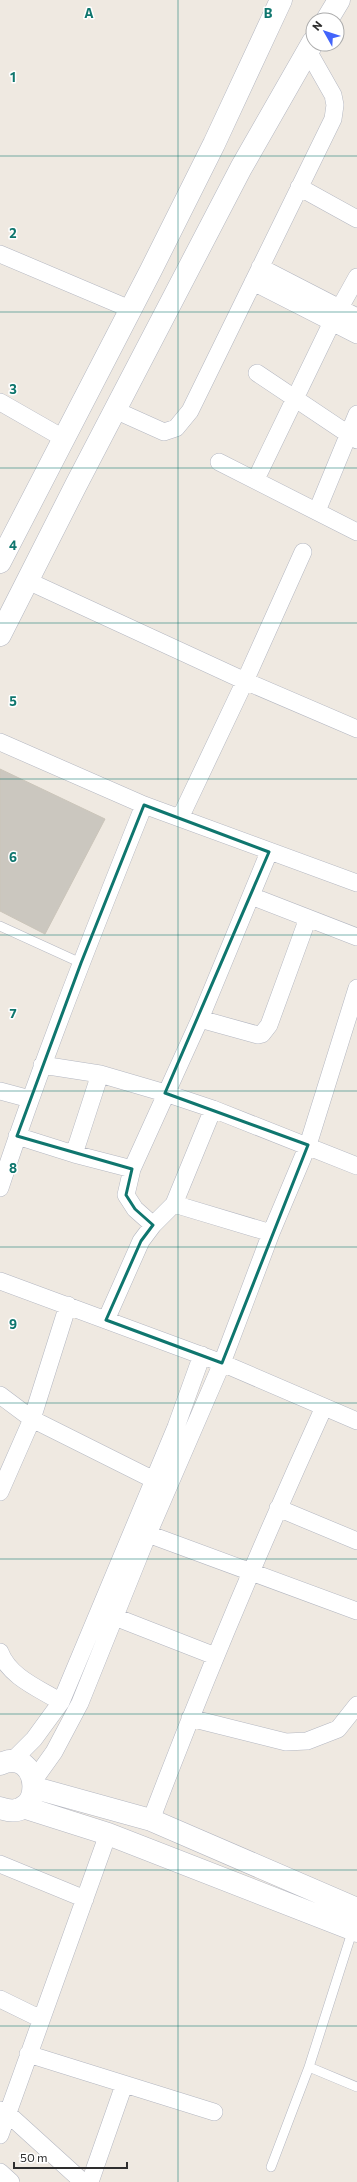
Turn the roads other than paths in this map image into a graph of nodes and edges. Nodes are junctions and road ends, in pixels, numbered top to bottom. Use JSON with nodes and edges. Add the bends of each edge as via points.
{"nodes":[{"id":1,"x":280,"y":0,"type":"edge"},
{"id":2,"x":339,"y":0,"type":"edge"},
{"id":3,"x":332,"y":12,"type":"edge"},
{"id":4,"x":307,"y":52,"type":"edge"},
{"id":5,"x":312,"y":52,"type":"edge"},
{"id":6,"x":299,"y":188,"type":"junction"},
{"id":7,"x":357,"y":219,"type":"edge"},
{"id":8,"x":172,"y":227,"type":"junction"},
{"id":9,"x":202,"y":241,"type":"junction"},
{"id":10,"x":0,"y":254,"type":"edge"},
{"id":11,"x":260,"y":267,"type":"junction"},
{"id":12,"x":151,"y":270,"type":"junction"},
{"id":13,"x":357,"y":277,"type":"edge"},
{"id":14,"x":253,"y":282,"type":"junction"},
{"id":15,"x":180,"y":284,"type":"junction"},
{"id":16,"x":130,"y":309,"type":"junction"},
{"id":17,"x":336,"y":315,"type":"junction"},
{"id":18,"x":357,"y":316,"type":"edge"},
{"id":19,"x":357,"y":335,"type":"edge"},
{"id":20,"x":257,"y":373,"type":"dead end"},
{"id":21,"x":295,"y":400,"type":"junction"},
{"id":22,"x":0,"y":402,"type":"edge"},
{"id":23,"x":115,"y":410,"type":"junction"},
{"id":24,"x":357,"y":414,"type":"edge"},
{"id":25,"x":352,"y":437,"type":"edge"},
{"id":26,"x":63,"y":438,"type":"junction"},
{"id":27,"x":219,"y":462,"type":"dead end"},
{"id":28,"x":46,"y":470,"type":"junction"},
{"id":29,"x":256,"y":479,"type":"junction"},
{"id":30,"x":76,"y":485,"type":"junction"},
{"id":31,"x":317,"y":511,"type":"junction"},
{"id":32,"x":357,"y":532,"type":"edge"},
{"id":33,"x":303,"y":552,"type":"dead end"},
{"id":34,"x":0,"y":560,"type":"edge"},
{"id":35,"x":28,"y":581,"type":"junction"},
{"id":36,"x":0,"y":636,"type":"edge"},
{"id":37,"x":245,"y":681,"type":"junction"},
{"id":38,"x":357,"y":729,"type":"edge"},
{"id":39,"x":0,"y":742,"type":"edge"},
{"id":40,"x":144,"y":805,"type":"junction"},
{"id":41,"x":180,"y":818,"type":"junction"},
{"id":42,"x":269,"y":852,"type":"junction"},
{"id":43,"x":357,"y":883,"type":"edge"},
{"id":44,"x":251,"y":896,"type":"junction"},
{"id":45,"x":308,"y":918,"type":"junction"},
{"id":46,"x":0,"y":926,"type":"edge"},
{"id":47,"x":357,"y":938,"type":"edge"},
{"id":48,"x":80,"y":963,"type":"junction"},
{"id":49,"x":357,"y":988,"type":"edge"},
{"id":50,"x":200,"y":1019,"type":"junction"},
{"id":51,"x":42,"y":1065,"type":"junction"},
{"id":52,"x":100,"y":1074,"type":"junction"},
{"id":53,"x":0,"y":1091,"type":"edge"},
{"id":54,"x":165,"y":1093,"type":"junction"},
{"id":55,"x":30,"y":1099,"type":"junction"},
{"id":56,"x":213,"y":1109,"type":"junction"},
{"id":57,"x":17,"y":1136,"type":"junction"},
{"id":58,"x":308,"y":1146,"type":"junction"},
{"id":59,"x":74,"y":1154,"type":"junction"},
{"id":60,"x":357,"y":1166,"type":"edge"},
{"id":61,"x":132,"y":1169,"type":"junction"},
{"id":62,"x":0,"y":1188,"type":"edge"},
{"id":63,"x":174,"y":1204,"type":"junction"},
{"id":64,"x":153,"y":1224,"type":"junction"},
{"id":65,"x":271,"y":1233,"type":"junction"},
{"id":66,"x":0,"y":1280,"type":"edge"},
{"id":67,"x":68,"y":1305,"type":"junction"},
{"id":68,"x":106,"y":1320,"type":"junction"},
{"id":69,"x":202,"y":1355,"type":"junction"},
{"id":70,"x":222,"y":1362,"type":"junction"},
{"id":71,"x":0,"y":1395,"type":"edge"},
{"id":72,"x":324,"y":1407,"type":"junction"},
{"id":73,"x":32,"y":1419,"type":"junction"},
{"id":74,"x":357,"y":1421,"type":"edge"},
{"id":75,"x":154,"y":1480,"type":"junction"},
{"id":76,"x":0,"y":1492,"type":"edge"},
{"id":77,"x":278,"y":1508,"type":"junction"},
{"id":78,"x":148,"y":1534,"type":"junction"},
{"id":79,"x":357,"y":1541,"type":"edge"},
{"id":80,"x":250,"y":1573,"type":"junction"},
{"id":81,"x":357,"y":1611,"type":"edge"},
{"id":82,"x":115,"y":1617,"type":"junction"},
{"id":83,"x":0,"y":1652,"type":"edge"},
{"id":84,"x":215,"y":1656,"type":"junction"},
{"id":85,"x":61,"y":1702,"type":"junction"},
{"id":86,"x":357,"y":1705,"type":"edge"},
{"id":87,"x":190,"y":1718,"type":"junction"},
{"id":88,"x":4,"y":1762,"type":"edge"},
{"id":89,"x":34,"y":1784,"type":"junction"},
{"id":90,"x":23,"y":1807,"type":"junction"},
{"id":91,"x":0,"y":1808,"type":"edge"},
{"id":92,"x":151,"y":1820,"type":"junction"},
{"id":93,"x":108,"y":1834,"type":"junction"},
{"id":94,"x":0,"y":1864,"type":"edge"},
{"id":95,"x":85,"y":1899,"type":"junction"},
{"id":96,"x":356,"y":1923,"type":"edge"},
{"id":97,"x":0,"y":1999,"type":"edge"},
{"id":98,"x":41,"y":2019,"type":"junction"},
{"id":99,"x":28,"y":2054,"type":"junction"},
{"id":100,"x":309,"y":2068,"type":"junction"},
{"id":101,"x":124,"y":2085,"type":"junction"},
{"id":102,"x":357,"y":2087,"type":"edge"},
{"id":103,"x":4,"y":2112,"type":"edge"},
{"id":104,"x":214,"y":2112,"type":"dead end"},
{"id":105,"x":0,"y":2135,"type":"edge"},
{"id":106,"x":271,"y":2167,"type":"dead end"},
{"id":107,"x":0,"y":2172,"type":"edge"},
{"id":108,"x":11,"y":2182,"type":"edge"},
{"id":109,"x":83,"y":2182,"type":"edge"},
{"id":110,"x":90,"y":2182,"type":"edge"}],
"edges":[{"from":1,"to":8,"type":"main road","via":[[214,144]]},
{"from":2,"to":3,"type":"main road"},
{"from":4,"to":9,"type":"main road","via":[[240,168]]},
{"from":5,"to":6,"type":"street","via":[[336,105],[333,119]]},
{"from":6,"to":7,"type":"street"},
{"from":6,"to":11,"type":"street"},
{"from":8,"to":9,"type":"main road"},
{"from":8,"to":12,"type":"main road"},
{"from":9,"to":15,"type":"main road"},
{"from":10,"to":16,"type":"street"},
{"from":11,"to":14,"type":"street"},
{"from":11,"to":17,"type":"street"},
{"from":12,"to":15,"type":"main road"},
{"from":12,"to":16,"type":"main road"},
{"from":13,"to":17,"type":"street"},
{"from":14,"to":17,"type":"street"},
{"from":14,"to":23,"type":"street","via":[[190,411],[176,428],[164,432]]},
{"from":15,"to":23,"type":"main road"},
{"from":16,"to":26,"type":"main road"},
{"from":17,"to":18,"type":"street"},
{"from":17,"to":19,"type":"street"},
{"from":17,"to":21,"type":"street"},
{"from":20,"to":21,"type":"street"},
{"from":21,"to":25,"type":"street"},
{"from":21,"to":29,"type":"street"},
{"from":22,"to":26,"type":"street"},
{"from":23,"to":30,"type":"main road"},
{"from":24,"to":25,"type":"street"},
{"from":25,"to":31,"type":"street"},
{"from":26,"to":28,"type":"main road"},
{"from":27,"to":29,"type":"street"},
{"from":28,"to":30,"type":"main road"},
{"from":28,"to":34,"type":"main road"},
{"from":29,"to":31,"type":"street"},
{"from":30,"to":35,"type":"main road"},
{"from":31,"to":32,"type":"street"},
{"from":33,"to":37,"type":"street"},
{"from":35,"to":36,"type":"main road"},
{"from":35,"to":37,"type":"street"},
{"from":37,"to":38,"type":"street"},
{"from":37,"to":41,"type":"street"},
{"from":39,"to":40,"type":"street"},
{"from":40,"to":41,"type":"street"},
{"from":40,"to":48,"type":"street"},
{"from":41,"to":42,"type":"street"},
{"from":42,"to":43,"type":"street"},
{"from":42,"to":44,"type":"street"},
{"from":44,"to":45,"type":"street"},
{"from":44,"to":50,"type":"street"},
{"from":45,"to":47,"type":"street"},
{"from":45,"to":50,"type":"street","via":[[269,1025],[262,1034]]},
{"from":46,"to":48,"type":"lane"},
{"from":48,"to":51,"type":"street"},
{"from":49,"to":58,"type":"street"},
{"from":50,"to":54,"type":"street"},
{"from":51,"to":52,"type":"street"},
{"from":51,"to":55,"type":"street"},
{"from":52,"to":54,"type":"street"},
{"from":52,"to":59,"type":"street"},
{"from":53,"to":55,"type":"street"},
{"from":54,"to":56,"type":"street"},
{"from":54,"to":61,"type":"street"},
{"from":55,"to":57,"type":"street"},
{"from":56,"to":58,"type":"street"},
{"from":56,"to":63,"type":"street"},
{"from":57,"to":59,"type":"street"},
{"from":57,"to":62,"type":"street"},
{"from":58,"to":60,"type":"street"},
{"from":58,"to":65,"type":"street"},
{"from":59,"to":61,"type":"street"},
{"from":61,"to":64,"type":"street","via":[[126,1195],[135,1209]]},
{"from":63,"to":64,"type":"street"},
{"from":63,"to":65,"type":"street"},
{"from":64,"to":68,"type":"street","via":[[141,1241]]},
{"from":65,"to":70,"type":"street"},
{"from":66,"to":67,"type":"street"},
{"from":67,"to":68,"type":"street"},
{"from":67,"to":73,"type":"street"},
{"from":68,"to":69,"type":"street"},
{"from":69,"to":70,"type":"street"},
{"from":69,"to":75,"type":"street"},
{"from":70,"to":72,"type":"street"},
{"from":70,"to":78,"type":"street"},
{"from":71,"to":73,"type":"street"},
{"from":72,"to":74,"type":"street"},
{"from":72,"to":77,"type":"street"},
{"from":73,"to":75,"type":"street"},
{"from":73,"to":76,"type":"street"},
{"from":75,"to":85,"type":"street"},
{"from":77,"to":79,"type":"street"},
{"from":77,"to":80,"type":"street"},
{"from":78,"to":80,"type":"street"},
{"from":78,"to":82,"type":"street"},
{"from":80,"to":81,"type":"street"},
{"from":80,"to":84,"type":"street"},
{"from":82,"to":84,"type":"street"},
{"from":82,"to":89,"type":"street","via":[[80,1703]]},
{"from":83,"to":85,"type":"street","via":[[8,1667],[16,1674]]},
{"from":84,"to":87,"type":"street"},
{"from":85,"to":88,"type":"street","via":[[34,1740]]},
{"from":86,"to":87,"type":"street","via":[[338,1729],[307,1741],[286,1742]]},
{"from":87,"to":92,"type":"street"},
{"from":88,"to":89,"type":"main road","via":[[26,1767]]},
{"from":89,"to":90,"type":"main road","via":[[33,1795]]},
{"from":89,"to":92,"type":"main road"},
{"from":90,"to":91,"type":"main road","via":[[9,1810]]},
{"from":90,"to":93,"type":"main road"},
{"from":92,"to":96,"type":"main road"},
{"from":93,"to":95,"type":"street"},
{"from":93,"to":96,"type":"main road"},
{"from":94,"to":95,"type":"street"},
{"from":95,"to":98,"type":"street"},
{"from":96,"to":100,"type":"lane"},
{"from":97,"to":98,"type":"street"},
{"from":98,"to":99,"type":"street"},
{"from":99,"to":101,"type":"street"},
{"from":99,"to":103,"type":"street"},
{"from":100,"to":102,"type":"lane"},
{"from":100,"to":106,"type":"lane"},
{"from":101,"to":104,"type":"street"},
{"from":101,"to":110,"type":"street"},
{"from":103,"to":105,"type":"street"},
{"from":103,"to":109,"type":"street"},
{"from":107,"to":108,"type":"street"}]}
